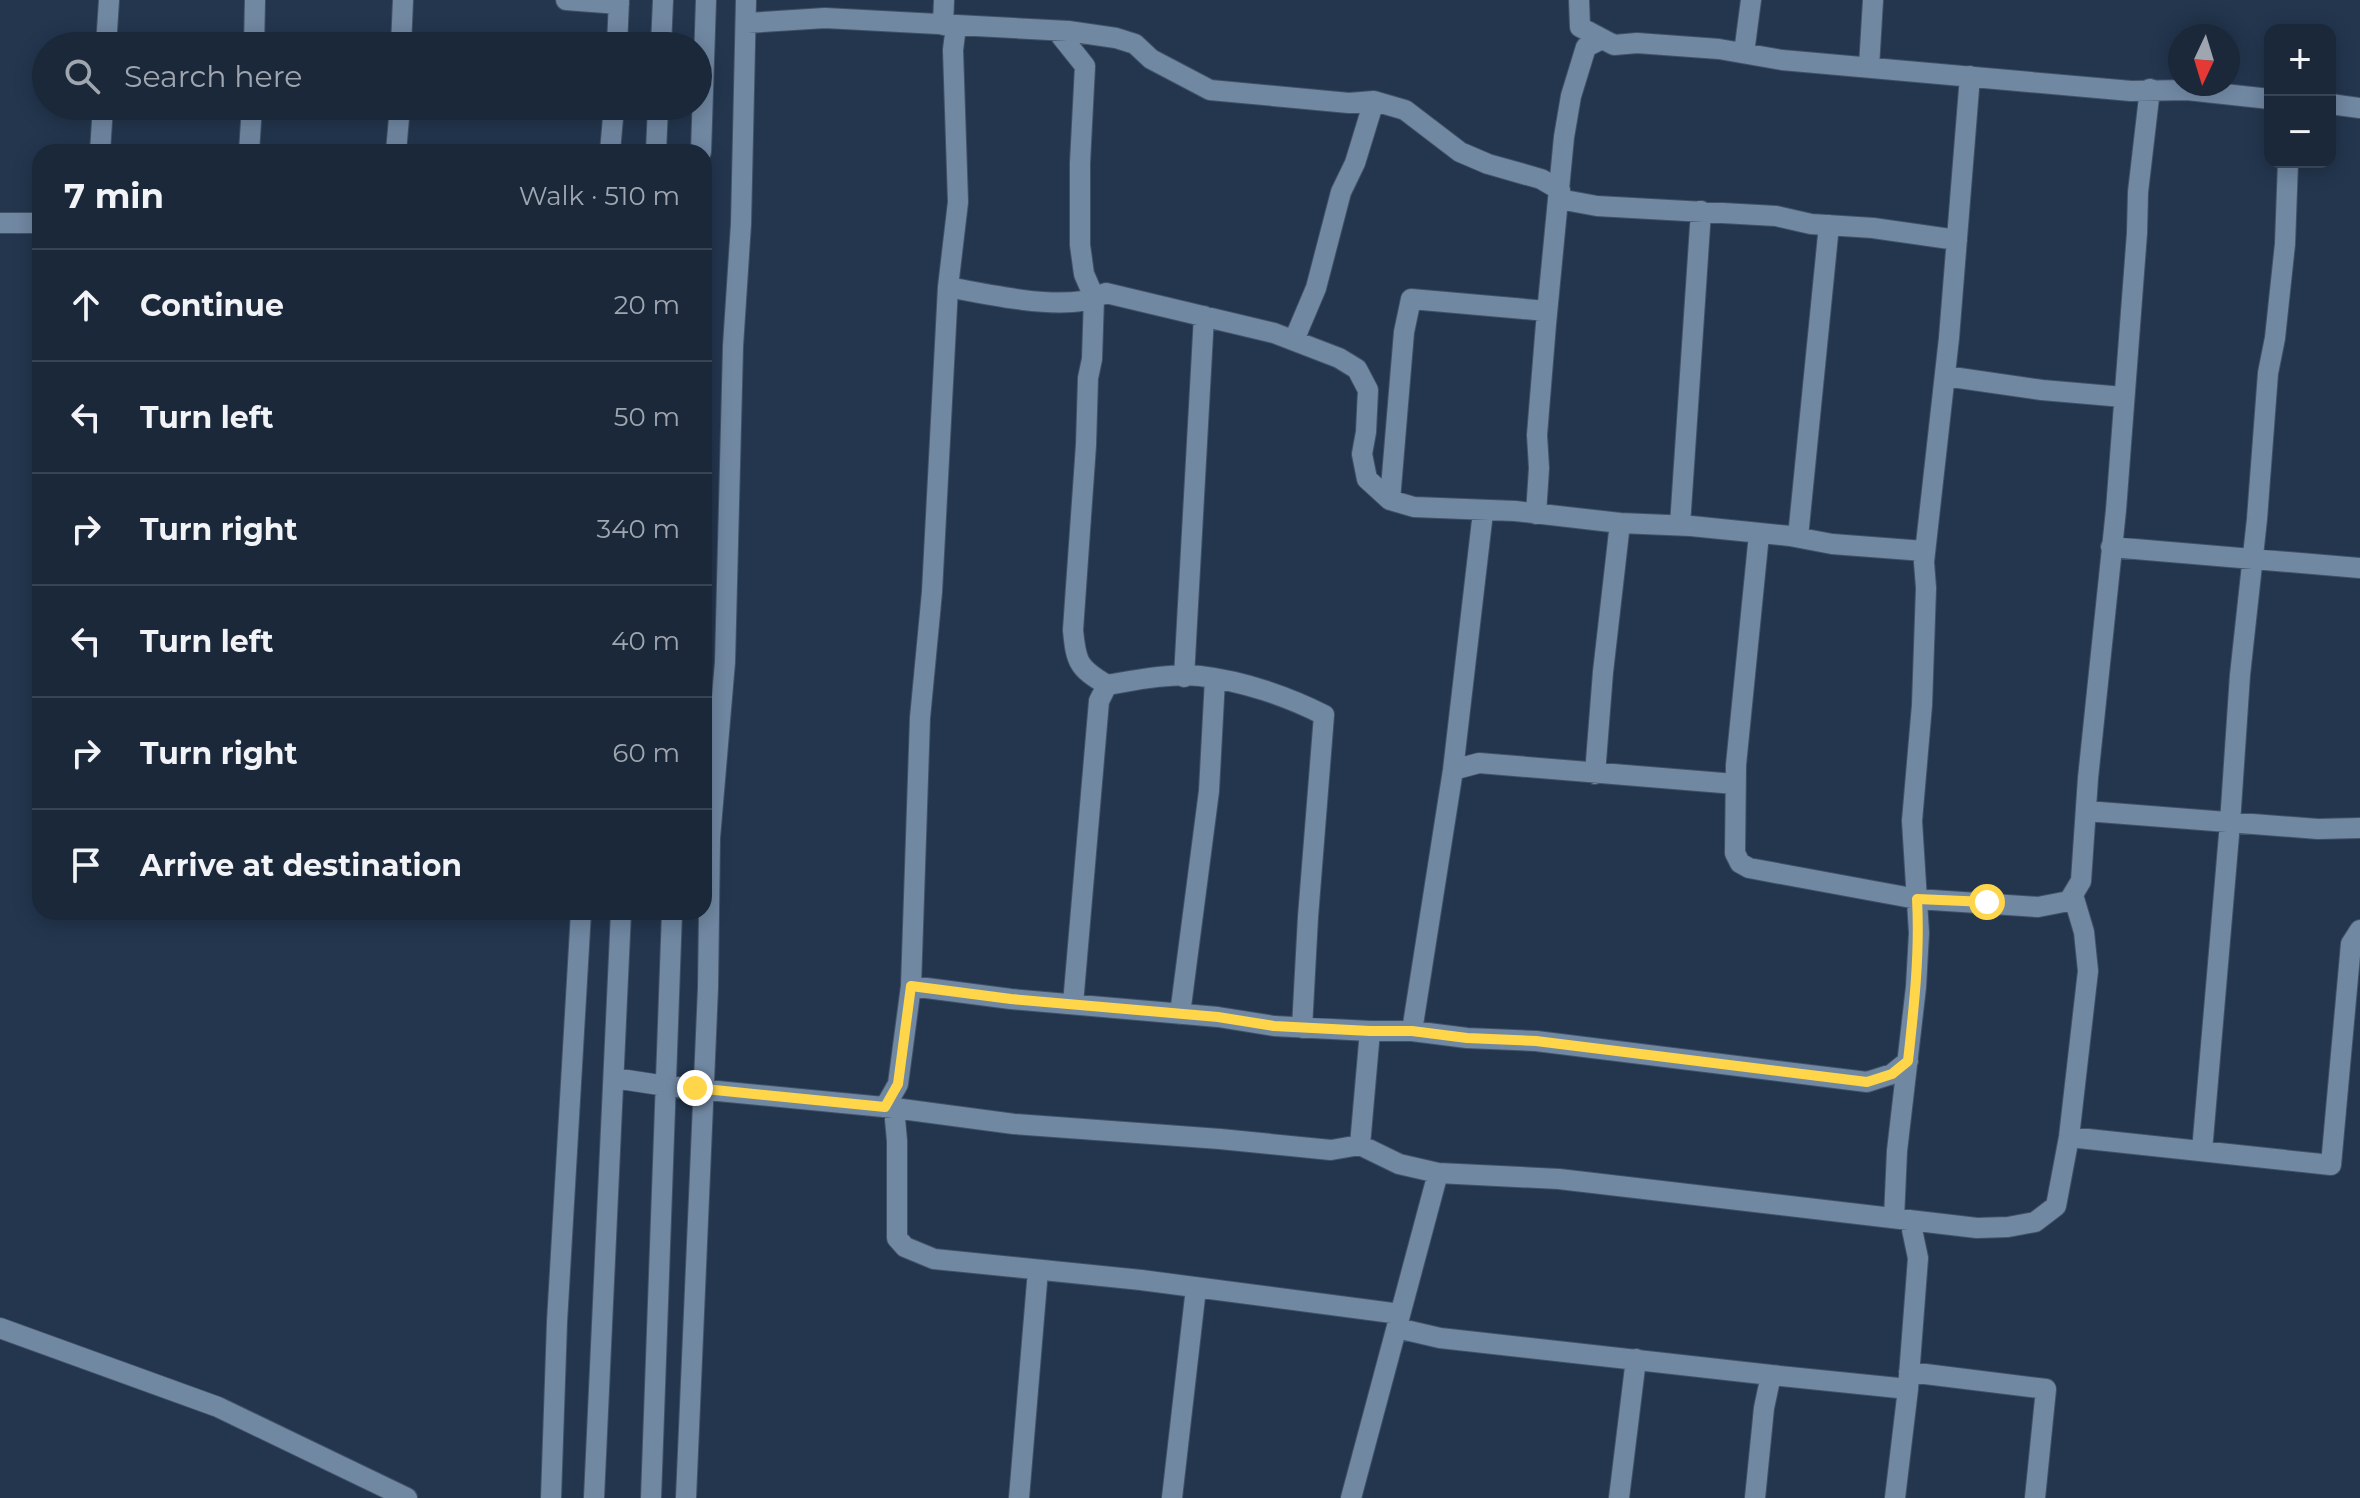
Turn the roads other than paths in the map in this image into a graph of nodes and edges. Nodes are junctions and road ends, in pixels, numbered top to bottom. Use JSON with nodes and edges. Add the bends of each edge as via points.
{"nodes":[{"id":1,"x":109,"y":0,"type":"edge"},
{"id":2,"x":255,"y":0,"type":"edge"},
{"id":3,"x":403,"y":0,"type":"edge"},
{"id":4,"x":566,"y":0,"type":"edge"},
{"id":5,"x":663,"y":0,"type":"edge"},
{"id":6,"x":706,"y":0,"type":"edge"},
{"id":7,"x":746,"y":0,"type":"edge"},
{"id":8,"x":944,"y":0,"type":"edge"},
{"id":9,"x":1579,"y":0,"type":"edge"},
{"id":10,"x":1751,"y":0,"type":"edge"},
{"id":11,"x":1873,"y":0,"type":"edge"},
{"id":12,"x":619,"y":2,"type":"edge"},
{"id":13,"x":747,"y":23,"type":"junction"},
{"id":14,"x":949,"y":26,"type":"junction"},
{"id":15,"x":1057,"y":31,"type":"junction"},
{"id":16,"x":107,"y":32,"type":"edge"},
{"id":17,"x":254,"y":32,"type":"edge"},
{"id":18,"x":402,"y":32,"type":"edge"},
{"id":19,"x":618,"y":32,"type":"edge"},
{"id":20,"x":662,"y":32,"type":"edge"},
{"id":21,"x":705,"y":32,"type":"edge"},
{"id":22,"x":1602,"y":39,"type":"junction"},
{"id":23,"x":1744,"y":53,"type":"junction"},
{"id":24,"x":1869,"y":67,"type":"junction"},
{"id":25,"x":1970,"y":76,"type":"junction"},
{"id":26,"x":2150,"y":89,"type":"junction"},
{"id":27,"x":2264,"y":98,"type":"edge"},
{"id":28,"x":1374,"y":101,"type":"junction"},
{"id":29,"x":2336,"y":105,"type":"edge"},
{"id":30,"x":2360,"y":108,"type":"edge"},
{"id":31,"x":102,"y":120,"type":"edge"},
{"id":32,"x":251,"y":120,"type":"edge"},
{"id":33,"x":399,"y":120,"type":"edge"},
{"id":34,"x":613,"y":120,"type":"edge"},
{"id":35,"x":657,"y":120,"type":"edge"},
{"id":36,"x":702,"y":120,"type":"edge"},
{"id":37,"x":101,"y":144,"type":"edge"},
{"id":38,"x":250,"y":144,"type":"edge"},
{"id":39,"x":397,"y":144,"type":"edge"},
{"id":40,"x":611,"y":144,"type":"edge"},
{"id":41,"x":656,"y":144,"type":"edge"},
{"id":42,"x":701,"y":144,"type":"edge"},
{"id":43,"x":2288,"y":168,"type":"edge"},
{"id":44,"x":1559,"y":195,"type":"junction"},
{"id":45,"x":1701,"y":211,"type":"junction"},
{"id":46,"x":0,"y":223,"type":"edge"},
{"id":47,"x":32,"y":223,"type":"edge"},
{"id":48,"x":1829,"y":225,"type":"junction"},
{"id":49,"x":1957,"y":240,"type":"junction"},
{"id":50,"x":948,"y":287,"type":"junction"},
{"id":51,"x":1094,"y":297,"type":"junction"},
{"id":52,"x":1547,"y":311,"type":"junction"},
{"id":53,"x":1204,"y":316,"type":"junction"},
{"id":54,"x":1294,"y":340,"type":"junction"},
{"id":55,"x":1945,"y":376,"type":"junction"},
{"id":56,"x":2123,"y":397,"type":"junction"},
{"id":57,"x":1390,"y":500,"type":"junction"},
{"id":58,"x":1483,"y":512,"type":"junction"},
{"id":59,"x":1536,"y":514,"type":"junction"},
{"id":60,"x":1620,"y":523,"type":"junction"},
{"id":61,"x":1680,"y":525,"type":"junction"},
{"id":62,"x":1759,"y":534,"type":"junction"},
{"id":63,"x":1798,"y":537,"type":"junction"},
{"id":64,"x":2111,"y":547,"type":"junction"},
{"id":65,"x":1924,"y":551,"type":"junction"},
{"id":66,"x":2251,"y":559,"type":"junction"},
{"id":67,"x":2360,"y":568,"type":"edge"},
{"id":68,"x":1184,"y":677,"type":"junction"},
{"id":69,"x":1215,"y":679,"type":"junction"},
{"id":70,"x":1107,"y":685,"type":"junction"},
{"id":71,"x":1453,"y":770,"type":"junction"},
{"id":72,"x":1595,"y":774,"type":"junction"},
{"id":73,"x":1735,"y":784,"type":"junction"},
{"id":74,"x":2086,"y":811,"type":"junction"},
{"id":75,"x":712,"y":815,"type":"edge"},
{"id":76,"x":2230,"y":823,"type":"junction"},
{"id":77,"x":2360,"y":828,"type":"edge"},
{"id":78,"x":2073,"y":895,"type":"junction"},
{"id":79,"x":1917,"y":899,"type":"junction"},
{"id":80,"x":581,"y":920,"type":"edge"},
{"id":81,"x":621,"y":920,"type":"edge"},
{"id":82,"x":672,"y":920,"type":"edge"},
{"id":83,"x":708,"y":920,"type":"edge"},
{"id":84,"x":2360,"y":930,"type":"edge"},
{"id":85,"x":911,"y":986,"type":"junction"},
{"id":86,"x":1073,"y":1004,"type":"junction"},
{"id":87,"x":1180,"y":1014,"type":"junction"},
{"id":88,"x":1302,"y":1028,"type":"junction"},
{"id":89,"x":1370,"y":1031,"type":"junction"},
{"id":90,"x":1412,"y":1031,"type":"junction"},
{"id":91,"x":1908,"y":1061,"type":"junction"},
{"id":92,"x":614,"y":1078,"type":"junction"},
{"id":93,"x":666,"y":1086,"type":"junction"},
{"id":94,"x":704,"y":1089,"type":"junction"},
{"id":95,"x":890,"y":1108,"type":"junction"},
{"id":96,"x":2069,"y":1137,"type":"junction"},
{"id":97,"x":1360,"y":1145,"type":"junction"},
{"id":98,"x":2202,"y":1151,"type":"junction"},
{"id":99,"x":1438,"y":1173,"type":"junction"},
{"id":100,"x":1902,"y":1219,"type":"junction"},
{"id":101,"x":1038,"y":1270,"type":"junction"},
{"id":102,"x":1196,"y":1288,"type":"junction"},
{"id":103,"x":1398,"y":1321,"type":"junction"},
{"id":104,"x":0,"y":1328,"type":"edge"},
{"id":105,"x":1636,"y":1359,"type":"junction"},
{"id":106,"x":1771,"y":1375,"type":"junction"},
{"id":107,"x":1908,"y":1381,"type":"junction"},
{"id":108,"x":407,"y":1498,"type":"edge"},
{"id":109,"x":551,"y":1498,"type":"edge"},
{"id":110,"x":594,"y":1498,"type":"edge"},
{"id":111,"x":651,"y":1498,"type":"edge"},
{"id":112,"x":686,"y":1498,"type":"edge"},
{"id":113,"x":1019,"y":1498,"type":"edge"},
{"id":114,"x":1172,"y":1498,"type":"edge"},
{"id":115,"x":1351,"y":1498,"type":"edge"},
{"id":116,"x":1619,"y":1498,"type":"edge"},
{"id":117,"x":1755,"y":1498,"type":"edge"},
{"id":118,"x":1895,"y":1498,"type":"edge"},
{"id":119,"x":2035,"y":1498,"type":"edge"}],
"edges":[{"from":1,"to":16,"type":"street"},
{"from":2,"to":17,"type":"street"},
{"from":3,"to":18,"type":"street"},
{"from":4,"to":12,"type":"street"},
{"from":5,"to":20,"type":"street"},
{"from":6,"to":21,"type":"street"},
{"from":7,"to":13,"type":"street"},
{"from":8,"to":14,"type":"street"},
{"from":9,"to":22,"type":"street","via":[[1580,27]]},
{"from":10,"to":23,"type":"street"},
{"from":11,"to":24,"type":"street"},
{"from":12,"to":19,"type":"street"},
{"from":13,"to":14,"type":"street","via":[[825,18]]},
{"from":13,"to":75,"type":"street","via":[[725,662]]},
{"from":14,"to":15,"type":"street"},
{"from":14,"to":50,"type":"street","via":[[958,202]]},
{"from":15,"to":28,"type":"street","via":[[1135,44],[1151,59],[1210,90]]},
{"from":15,"to":51,"type":"street","via":[[1085,66],[1080,245]]},
{"from":22,"to":23,"type":"street","via":[[1614,45]]},
{"from":22,"to":44,"type":"street","via":[[1586,47],[1571,96]]},
{"from":23,"to":24,"type":"street"},
{"from":24,"to":25,"type":"street"},
{"from":25,"to":26,"type":"street"},
{"from":25,"to":49,"type":"street"},
{"from":26,"to":27,"type":"street"},
{"from":26,"to":56,"type":"street"},
{"from":28,"to":44,"type":"street","via":[[1405,110],[1460,152],[1541,179]]},
{"from":28,"to":54,"type":"street","via":[[1341,192],[1316,288]]},
{"from":29,"to":30,"type":"street"},
{"from":31,"to":37,"type":"street"},
{"from":32,"to":38,"type":"street"},
{"from":33,"to":39,"type":"street"},
{"from":34,"to":40,"type":"street"},
{"from":35,"to":41,"type":"street"},
{"from":36,"to":42,"type":"street"},
{"from":43,"to":66,"type":"street","via":[[2285,244]]},
{"from":44,"to":45,"type":"street","via":[[1597,206]]},
{"from":44,"to":52,"type":"street"},
{"from":45,"to":48,"type":"street"},
{"from":45,"to":61,"type":"street"},
{"from":46,"to":47,"type":"street"},
{"from":48,"to":49,"type":"street"},
{"from":48,"to":63,"type":"street"},
{"from":49,"to":55,"type":"street"},
{"from":50,"to":51,"type":"street","via":[[1012,298]]},
{"from":50,"to":85,"type":"street","via":[[920,718]]},
{"from":51,"to":53,"type":"street","via":[[1106,293]]},
{"from":51,"to":70,"type":"street","via":[[1073,630],[1076,658],[1085,672]]},
{"from":52,"to":57,"type":"street","via":[[1411,299]]},
{"from":52,"to":59,"type":"street"},
{"from":53,"to":54,"type":"street"},
{"from":53,"to":68,"type":"street"},
{"from":54,"to":57,"type":"street","via":[[1357,369],[1368,390],[1362,454],[1367,479]]},
{"from":55,"to":56,"type":"street"},
{"from":55,"to":65,"type":"street"},
{"from":56,"to":64,"type":"street"},
{"from":57,"to":58,"type":"street"},
{"from":58,"to":59,"type":"street"},
{"from":58,"to":71,"type":"street"},
{"from":59,"to":60,"type":"street"},
{"from":60,"to":61,"type":"street"},
{"from":60,"to":72,"type":"street"},
{"from":61,"to":62,"type":"street"},
{"from":62,"to":63,"type":"street"},
{"from":62,"to":73,"type":"street"},
{"from":63,"to":65,"type":"street"},
{"from":64,"to":66,"type":"street"},
{"from":64,"to":74,"type":"street"},
{"from":65,"to":79,"type":"street","via":[[1922,690],[1912,821]]},
{"from":66,"to":67,"type":"street"},
{"from":66,"to":76,"type":"street"},
{"from":68,"to":69,"type":"street"},
{"from":68,"to":70,"type":"street"},
{"from":69,"to":87,"type":"street","via":[[1209,791]]},
{"from":69,"to":88,"type":"street","via":[[1324,715]]},
{"from":70,"to":86,"type":"street","via":[[1099,701]]},
{"from":71,"to":72,"type":"street","via":[[1479,763]]},
{"from":71,"to":90,"type":"street"},
{"from":72,"to":73,"type":"street"},
{"from":73,"to":79,"type":"street","via":[[1735,853],[1740,863]]},
{"from":74,"to":76,"type":"street"},
{"from":74,"to":78,"type":"street","via":[[2081,881]]},
{"from":76,"to":77,"type":"street"},
{"from":76,"to":98,"type":"street"},
{"from":78,"to":79,"type":"street","via":[[2069,901],[2038,907]]},
{"from":78,"to":96,"type":"street","via":[[2088,971]]},
{"from":79,"to":91,"type":"street","via":[[1917,973]]},
{"from":80,"to":109,"type":"street"},
{"from":81,"to":92,"type":"street"},
{"from":82,"to":93,"type":"street"},
{"from":83,"to":94,"type":"street"},
{"from":84,"to":98,"type":"street","via":[[2351,944],[2331,1165]]},
{"from":85,"to":86,"type":"street"},
{"from":85,"to":95,"type":"street"},
{"from":86,"to":87,"type":"street"},
{"from":87,"to":88,"type":"street"},
{"from":88,"to":89,"type":"street"},
{"from":89,"to":90,"type":"street"},
{"from":89,"to":97,"type":"street"},
{"from":90,"to":91,"type":"street","via":[[1867,1082],[1892,1074]]},
{"from":91,"to":100,"type":"street","via":[[1897,1151]]},
{"from":92,"to":93,"type":"street"},
{"from":92,"to":110,"type":"street"},
{"from":93,"to":94,"type":"street"},
{"from":93,"to":111,"type":"street"},
{"from":94,"to":95,"type":"street"},
{"from":94,"to":112,"type":"street"},
{"from":95,"to":97,"type":"street","via":[[1293,1148]]},
{"from":95,"to":101,"type":"street","via":[[897,1141],[897,1238],[905,1247],[934,1259]]},
{"from":96,"to":98,"type":"street"},
{"from":96,"to":100,"type":"street","via":[[2056,1206],[2035,1222],[1977,1228]]},
{"from":97,"to":99,"type":"street","via":[[1399,1164]]},
{"from":99,"to":100,"type":"street","via":[[1588,1182]]},
{"from":99,"to":103,"type":"street"},
{"from":100,"to":107,"type":"street","via":[[1918,1258]]},
{"from":101,"to":102,"type":"street"},
{"from":101,"to":113,"type":"street"},
{"from":102,"to":103,"type":"street"},
{"from":102,"to":114,"type":"street"},
{"from":103,"to":105,"type":"street","via":[[1440,1338]]},
{"from":103,"to":115,"type":"street"},
{"from":104,"to":108,"type":"street","via":[[218,1407]]},
{"from":105,"to":106,"type":"street"},
{"from":105,"to":116,"type":"street"},
{"from":106,"to":107,"type":"street"},
{"from":106,"to":117,"type":"street"},
{"from":107,"to":118,"type":"street"},
{"from":107,"to":119,"type":"street","via":[[2046,1389]]}]}
